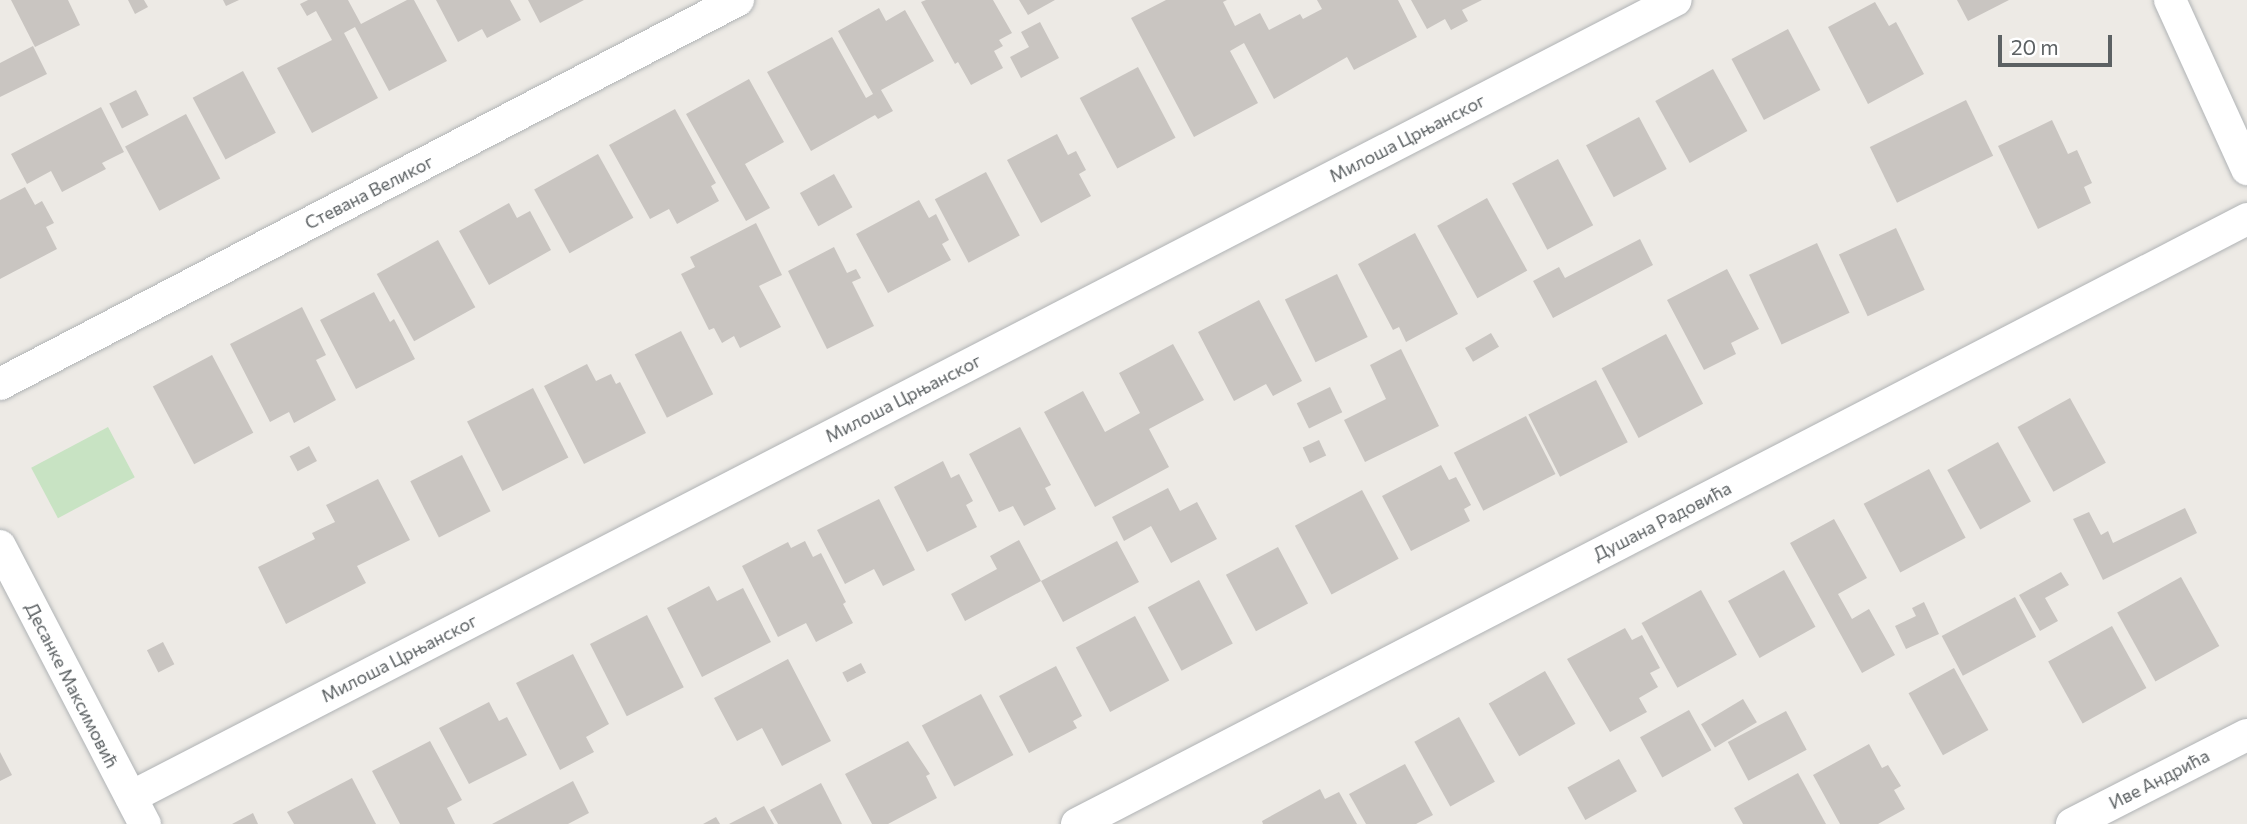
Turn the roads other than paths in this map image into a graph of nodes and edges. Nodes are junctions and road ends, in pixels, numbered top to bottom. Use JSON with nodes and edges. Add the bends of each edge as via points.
{"nodes":[{"id":1,"x":738,"y":0,"type":"edge"},
{"id":2,"x":1676,"y":0,"type":"edge"},
{"id":3,"x":2170,"y":0,"type":"edge"},
{"id":4,"x":2247,"y":169,"type":"edge"},
{"id":5,"x":2247,"y":219,"type":"edge"},
{"id":6,"x":0,"y":384,"type":"edge"},
{"id":7,"x":0,"y":546,"type":"edge"},
{"id":8,"x":2247,"y":735,"type":"edge"},
{"id":9,"x":131,"y":797,"type":"junction"},
{"id":10,"x":145,"y":824,"type":"edge"},
{"id":11,"x":1076,"y":824,"type":"edge"},
{"id":12,"x":2072,"y":824,"type":"edge"}],
"edges":[{"from":1,"to":6,"type":"street","name":"Стевана Великог"},
{"from":2,"to":9,"type":"street","name":"Милоша Црњанског"},
{"from":3,"to":4,"type":"street"},
{"from":5,"to":11,"type":"street","name":"Душана Радовића"},
{"from":7,"to":9,"type":"street","name":"Десанке Максимовић"},
{"from":8,"to":12,"type":"street","name":"Иве Андрића"},
{"from":9,"to":10,"type":"street","name":"Десанке Максимовић"}]}
